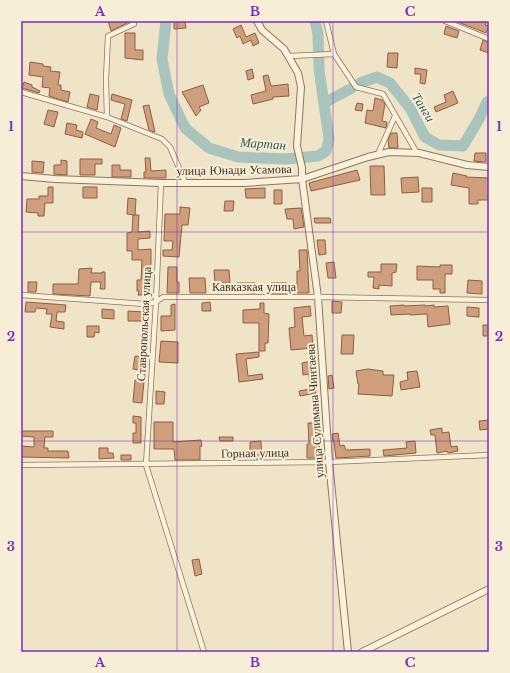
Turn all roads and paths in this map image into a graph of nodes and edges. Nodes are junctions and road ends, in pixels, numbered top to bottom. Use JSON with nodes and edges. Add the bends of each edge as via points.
{"nodes":[{"id":1,"x":133,"y":21,"type":"edge"},
{"id":2,"x":257,"y":21,"type":"edge"},
{"id":3,"x":326,"y":21,"type":"edge"},
{"id":4,"x":445,"y":21,"type":"edge"},
{"id":5,"x":489,"y":38,"type":"edge"},
{"id":6,"x":334,"y":54,"type":"junction"},
{"id":7,"x":289,"y":56,"type":"junction"},
{"id":8,"x":21,"y":92,"type":"edge"},
{"id":9,"x":395,"y":116,"type":"junction"},
{"id":10,"x":107,"y":117,"type":"junction"},
{"id":11,"x":417,"y":152,"type":"junction"},
{"id":12,"x":378,"y":154,"type":"junction"},
{"id":13,"x":489,"y":167,"type":"edge"},
{"id":14,"x":21,"y":176,"type":"edge"},
{"id":15,"x":302,"y":179,"type":"junction"},
{"id":16,"x":185,"y":182,"type":"junction"},
{"id":17,"x":161,"y":183,"type":"junction"},
{"id":18,"x":21,"y":295,"type":"edge"},
{"id":19,"x":318,"y":297,"type":"junction"},
{"id":20,"x":489,"y":300,"type":"edge"},
{"id":21,"x":156,"y":302,"type":"junction"},
{"id":22,"x":489,"y":455,"type":"edge"},
{"id":23,"x":329,"y":462,"type":"junction"},
{"id":24,"x":21,"y":465,"type":"edge"},
{"id":25,"x":146,"y":465,"type":"junction"},
{"id":26,"x":489,"y":589,"type":"edge"},
{"id":27,"x":204,"y":652,"type":"edge"},
{"id":28,"x":348,"y":652,"type":"edge"},
{"id":29,"x":362,"y":652,"type":"edge"}],
"edges":[{"from":1,"to":10,"type":"street","via":[[134,24],[108,36]]},
{"from":2,"to":7,"type":"street","name":"улица Сулимана Чинтаева","via":[[262,30]]},
{"from":3,"to":6,"type":"street"},
{"from":4,"to":5,"type":"street"},
{"from":6,"to":7,"type":"street"},
{"from":6,"to":9,"type":"street","via":[[356,87],[383,94]]},
{"from":7,"to":15,"type":"street","name":"улица Сулимана Чинтаева","via":[[298,73],[301,87],[297,146]]},
{"from":8,"to":10,"type":"street"},
{"from":9,"to":11,"type":"street"},
{"from":9,"to":12,"type":"street"},
{"from":10,"to":16,"type":"street","via":[[162,139],[170,148]]},
{"from":11,"to":12,"type":"street","name":"улица Юнади Усамова"},
{"from":11,"to":13,"type":"street","name":"улица Юнади Усамова","via":[[467,165]]},
{"from":12,"to":15,"type":"street","name":"улица Юнади Усамова"},
{"from":14,"to":17,"type":"street","name":"улица Юнади Усамова"},
{"from":15,"to":16,"type":"street","name":"улица Юнади Усамова"},
{"from":15,"to":19,"type":"street","name":"улица Сулимана Чинтаева"},
{"from":16,"to":17,"type":"street","name":"улица Юнади Усамова"},
{"from":17,"to":21,"type":"street","name":"Ставропольская улица"},
{"from":18,"to":21,"type":"street","name":"Кавказкая улица","via":[[120,303]]},
{"from":19,"to":20,"type":"street","name":"Кавказкая улица"},
{"from":19,"to":21,"type":"street","name":"Кавказкая улица","via":[[163,297]]},
{"from":19,"to":23,"type":"street","name":"улица Сулимана Чинтаева"},
{"from":21,"to":25,"type":"street","name":"Ставропольская улица"},
{"from":22,"to":23,"type":"street","name":"Горная улица"},
{"from":23,"to":25,"type":"street","name":"Горная улица"},
{"from":23,"to":28,"type":"street","name":"улица Сулимана Чинтаева"},
{"from":24,"to":25,"type":"street","name":"Горная улица"},
{"from":25,"to":27,"type":"street"},
{"from":26,"to":29,"type":"street"}]}
